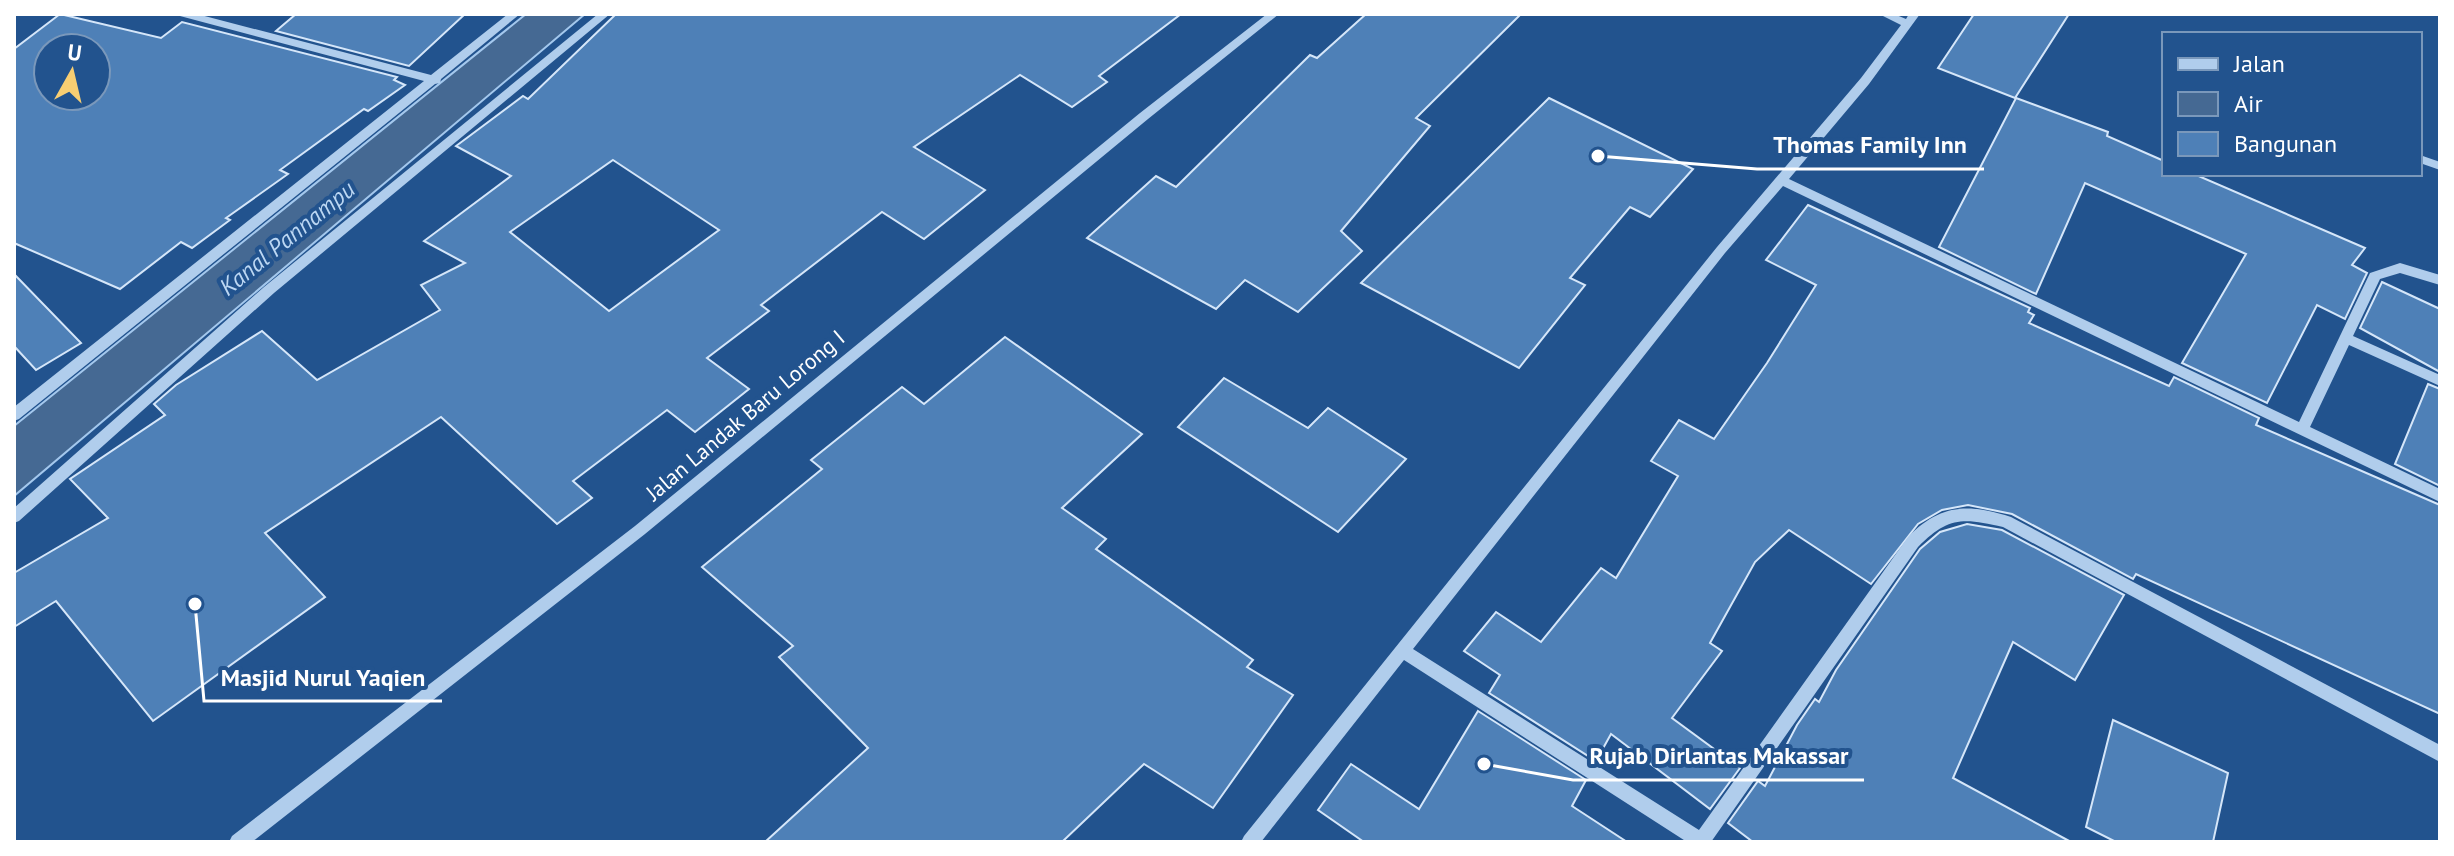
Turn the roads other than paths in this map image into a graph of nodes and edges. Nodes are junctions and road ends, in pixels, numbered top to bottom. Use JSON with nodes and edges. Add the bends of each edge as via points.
{"nodes":[{"id":1,"x":184,"y":14,"type":"edge"},
{"id":2,"x":515,"y":14,"type":"edge"},
{"id":3,"x":605,"y":14,"type":"edge"},
{"id":4,"x":1274,"y":14,"type":"edge"},
{"id":5,"x":1884,"y":14,"type":"edge"},
{"id":6,"x":1911,"y":19,"type":"edge"},
{"id":7,"x":436,"y":80,"type":"junction"},
{"id":8,"x":1781,"y":180,"type":"junction"},
{"id":9,"x":2440,"y":280,"type":"edge"},
{"id":10,"x":2345,"y":338,"type":"junction"},
{"id":11,"x":2440,"y":381,"type":"edge"},
{"id":12,"x":14,"y":415,"type":"edge"},
{"id":13,"x":2302,"y":430,"type":"junction"},
{"id":14,"x":2440,"y":496,"type":"edge"},
{"id":15,"x":14,"y":517,"type":"edge"},
{"id":16,"x":1402,"y":650,"type":"junction"},
{"id":17,"x":2440,"y":754,"type":"edge"},
{"id":18,"x":238,"y":842,"type":"edge"},
{"id":19,"x":1250,"y":842,"type":"edge"},
{"id":20,"x":1701,"y":842,"type":"edge"}],
"edges":[{"from":1,"to":7,"type":"street"},
{"from":2,"to":7,"type":"street"},
{"from":3,"to":15,"type":"street","via":[[269,290]]},
{"from":4,"to":18,"type":"street","name":"Jalan Landak Baru Lorong I","via":[[640,530]]},
{"from":5,"to":6,"type":"street"},
{"from":6,"to":8,"type":"street"},
{"from":7,"to":12,"type":"street"},
{"from":8,"to":13,"type":"street"},
{"from":8,"to":16,"type":"street"},
{"from":9,"to":10,"type":"street","via":[[2400,268],[2375,276]]},
{"from":10,"to":11,"type":"street"},
{"from":10,"to":13,"type":"street"},
{"from":13,"to":14,"type":"street"},
{"from":16,"to":19,"type":"street"},
{"from":16,"to":20,"type":"street"},
{"from":17,"to":20,"type":"street","via":[[2006,521],[1968,513],[1933,519],[1913,542]]}]}
